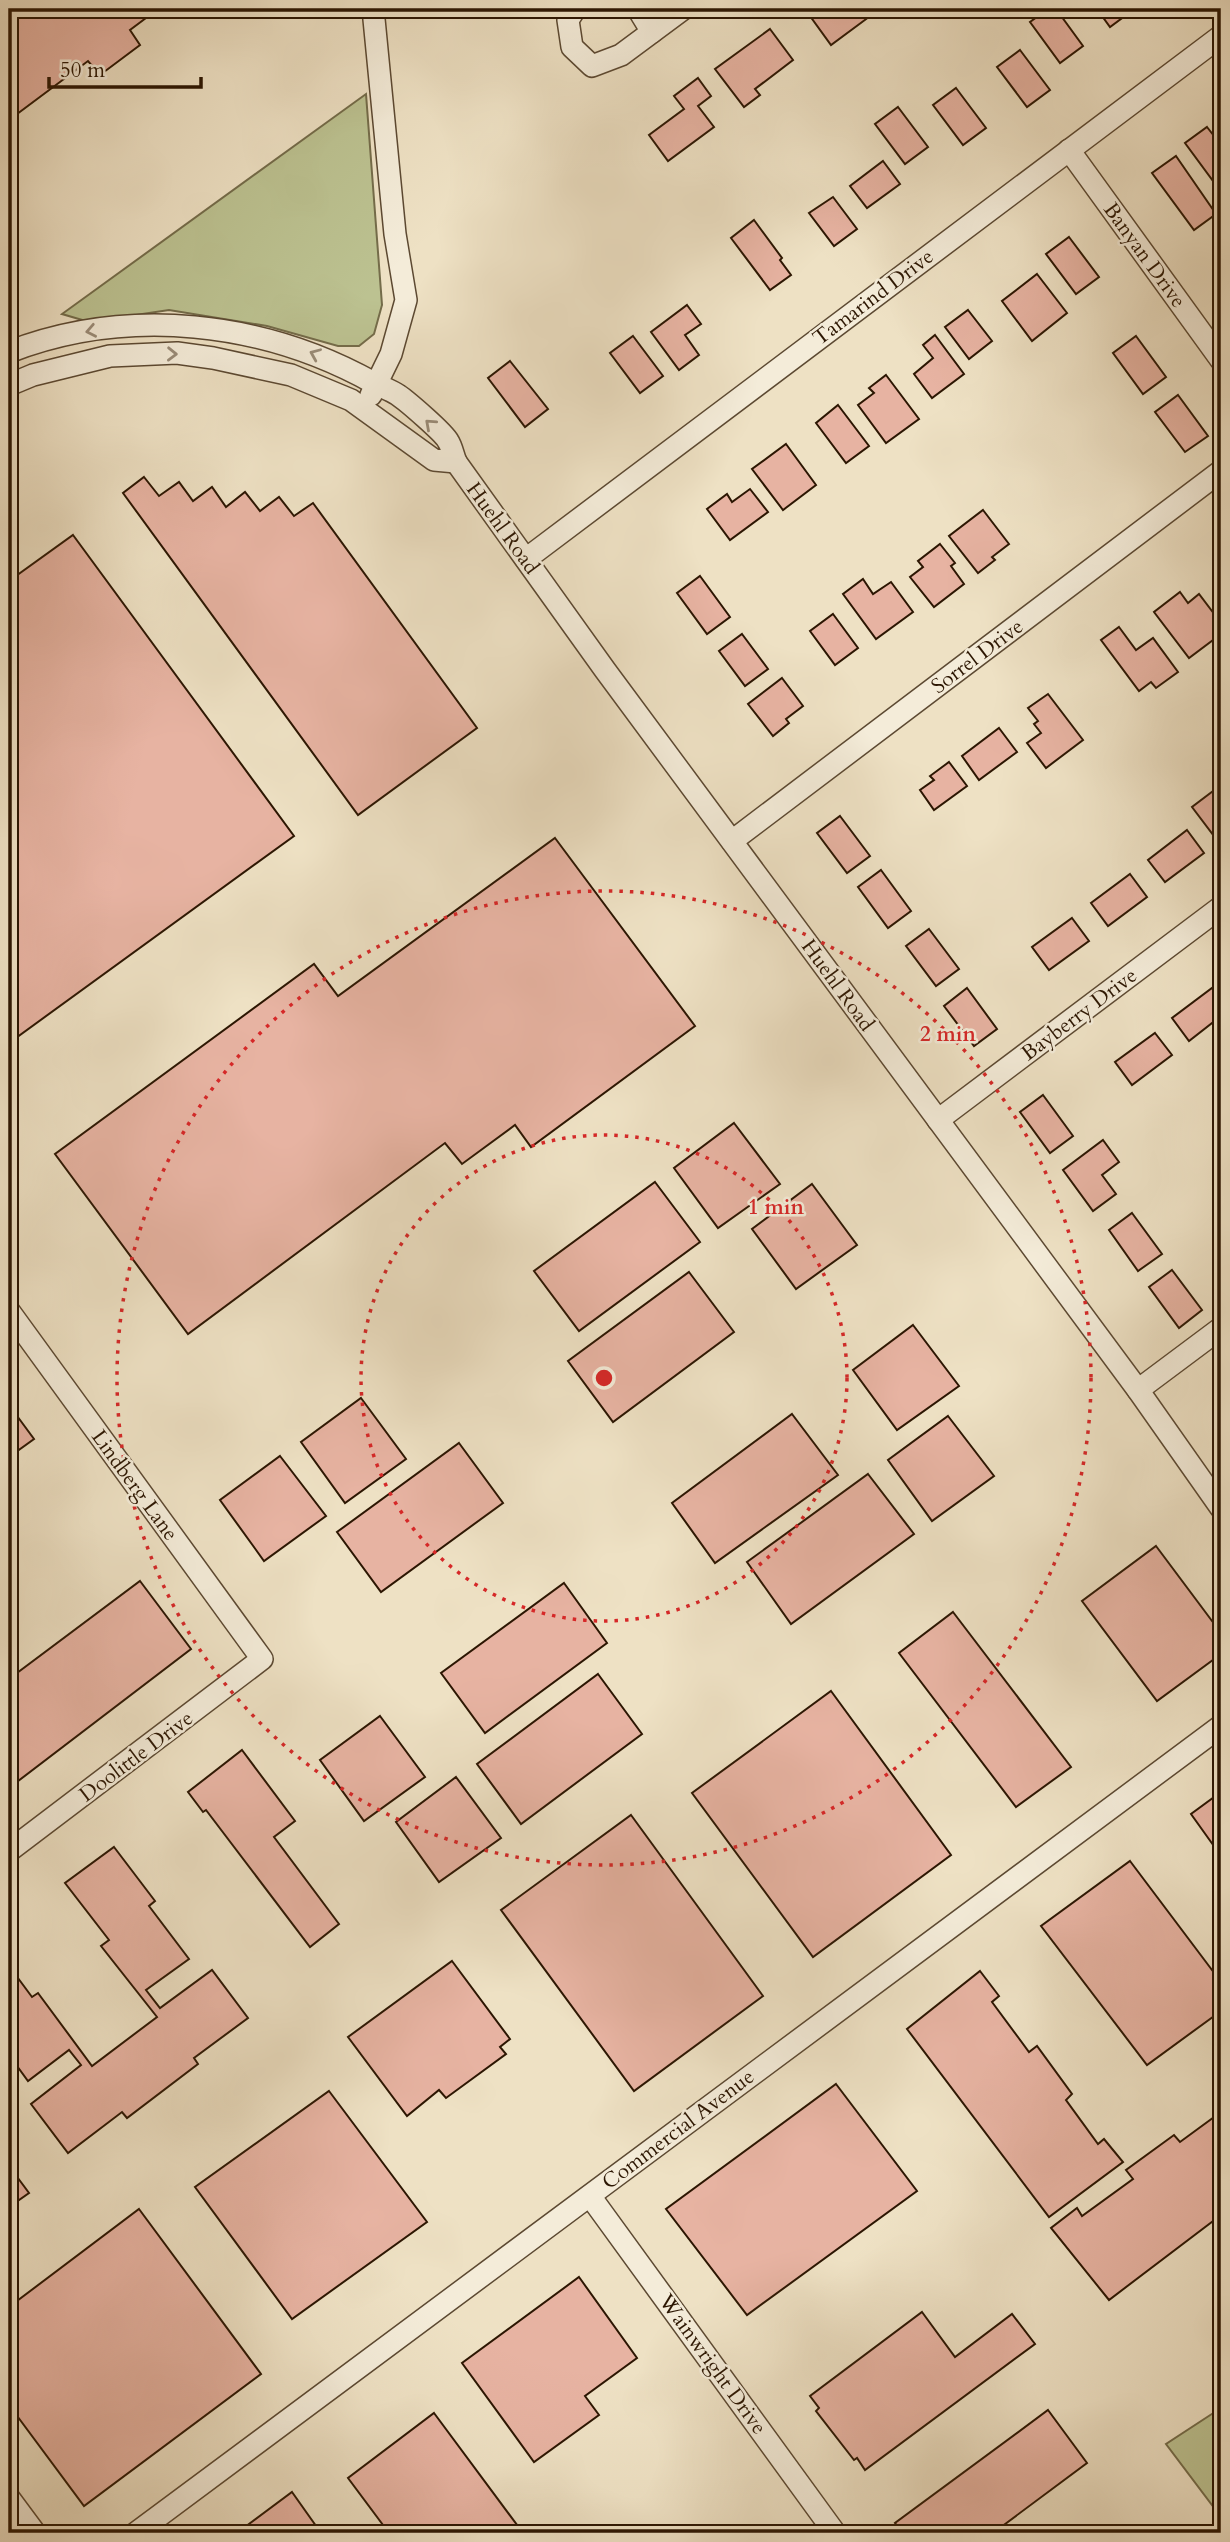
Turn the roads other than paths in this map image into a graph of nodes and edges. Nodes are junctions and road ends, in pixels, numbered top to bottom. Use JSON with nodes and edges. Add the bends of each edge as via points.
{"nodes":[{"id":1,"x":373,"y":9,"type":"edge"},
{"id":2,"x":575,"y":9,"type":"edge"},
{"id":3,"x":638,"y":9,"type":"edge"},
{"id":4,"x":683,"y":9,"type":"edge"},
{"id":5,"x":652,"y":32,"type":"junction"},
{"id":6,"x":1221,"y":36,"type":"edge"},
{"id":7,"x":1069,"y":150,"type":"junction"},
{"id":8,"x":9,"y":352,"type":"edge"},
{"id":9,"x":1221,"y":360,"type":"edge"},
{"id":10,"x":376,"y":384,"type":"junction"},
{"id":11,"x":9,"y":385,"type":"edge"},
{"id":12,"x":365,"y":409,"type":"junction"},
{"id":13,"x":456,"y":461,"type":"junction"},
{"id":14,"x":1221,"y":471,"type":"edge"},
{"id":15,"x":526,"y":559,"type":"junction"},
{"id":16,"x":732,"y":841,"type":"junction"},
{"id":17,"x":1221,"y":907,"type":"edge"},
{"id":18,"x":938,"y":1121,"type":"junction"},
{"id":19,"x":9,"y":1311,"type":"edge"},
{"id":20,"x":1221,"y":1328,"type":"edge"},
{"id":21,"x":1138,"y":1390,"type":"junction"},
{"id":22,"x":1221,"y":1508,"type":"edge"},
{"id":23,"x":262,"y":1659,"type":"joint"},
{"id":24,"x":1221,"y":1726,"type":"edge"},
{"id":25,"x":9,"y":1852,"type":"edge"},
{"id":26,"x":590,"y":2196,"type":"junction"},
{"id":27,"x":9,"y":2498,"type":"edge"},
{"id":28,"x":35,"y":2533,"type":"edge"},
{"id":29,"x":136,"y":2533,"type":"edge"},
{"id":30,"x":835,"y":2533,"type":"edge"}],
"edges":[{"from":1,"to":10,"type":"street","via":[[406,300]]},
{"from":2,"to":5,"type":"street","via":[[568,20],[572,47],[592,66],[621,55]]},
{"from":3,"to":5,"type":"street"},
{"from":4,"to":5,"type":"street"},
{"from":6,"to":7,"type":"street","name":"Tamarind Drive"},
{"from":7,"to":9,"type":"street","name":"Banyan Drive"},
{"from":7,"to":15,"type":"street","name":"Tamarind Drive"},
{"from":10,"to":8,"type":"street","name":"Huehl Road","one_way":true,"via":[[296,346],[188,326],[104,328]]},
{"from":10,"to":12,"type":"street"},
{"from":13,"to":10,"type":"street","name":"Huehl Road","one_way":true,"via":[[448,439],[397,394]]},
{"from":11,"to":12,"type":"street","name":"Huehl Road","one_way":true,"via":[[110,356],[177,353],[291,375]]},
{"from":12,"to":13,"type":"street","name":"Huehl Road","via":[[434,460]]},
{"from":13,"to":15,"type":"street","name":"Huehl Road"},
{"from":14,"to":16,"type":"street","name":"Sorrel Drive"},
{"from":15,"to":16,"type":"street","name":"Huehl Road"},
{"from":16,"to":18,"type":"street","name":"Huehl Road"},
{"from":17,"to":18,"type":"street","name":"Bayberry Drive"},
{"from":18,"to":21,"type":"street","name":"Huehl Road"},
{"from":19,"to":23,"type":"street","name":"Lindberg Lane"},
{"from":20,"to":21,"type":"street"},
{"from":21,"to":22,"type":"street","name":"Huehl Road"},
{"from":23,"to":25,"type":"street","name":"Doolittle Drive"},
{"from":24,"to":26,"type":"street","name":"Commercial Avenue"},
{"from":26,"to":29,"type":"street","name":"Commercial Avenue"},
{"from":26,"to":30,"type":"street","name":"Wainwright Drive"},
{"from":27,"to":28,"type":"street"}]}
